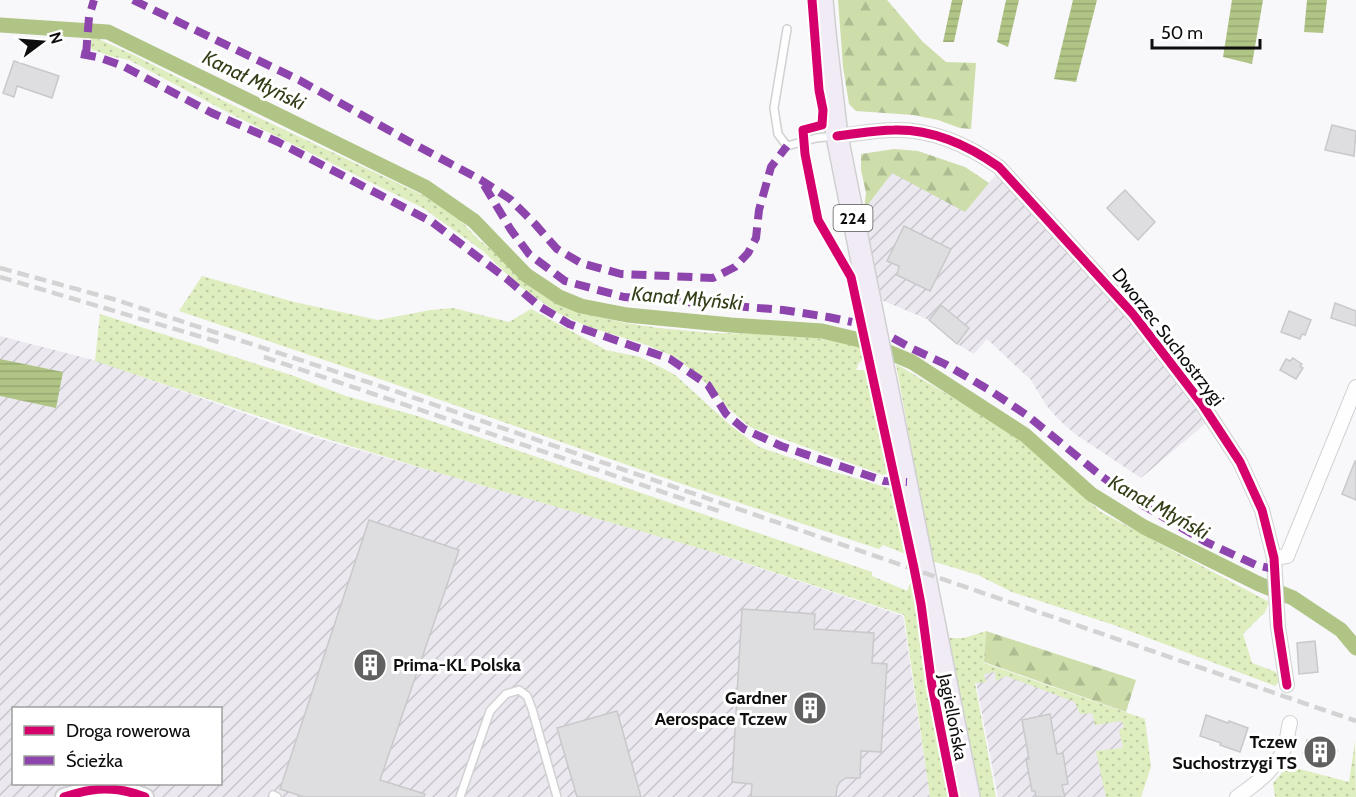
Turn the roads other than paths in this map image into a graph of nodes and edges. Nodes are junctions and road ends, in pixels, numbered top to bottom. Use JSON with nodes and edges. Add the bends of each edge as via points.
{"nodes":[{"id":1,"x":822,"y":0,"type":"edge"},
{"id":2,"x":787,"y":28,"type":"dead end"},
{"id":3,"x":837,"y":136,"type":"junction"},
{"id":4,"x":1356,"y":387,"type":"edge"},
{"id":5,"x":1274,"y":558,"type":"junction"},
{"id":6,"x":1287,"y":685,"type":"dead end"},
{"id":7,"x":1290,"y":723,"type":"dead end"},
{"id":8,"x":64,"y":797,"type":"edge"},
{"id":9,"x":144,"y":797,"type":"edge"},
{"id":10,"x":459,"y":797,"type":"edge"},
{"id":11,"x":556,"y":797,"type":"edge"},
{"id":12,"x":969,"y":797,"type":"edge"},
{"id":13,"x":1237,"y":797,"type":"edge"}],
"edges":[{"from":1,"to":3,"type":"main road","name":"Jagiellońska","number":"224"},
{"from":2,"to":3,"type":"lane","via":[[774,108],[778,134],[787,146]]},
{"from":3,"to":5,"type":"street","name":"Dworzec Suchostrzygi","via":[[893,130],[924,132],[978,153],[999,167],[1133,314],[1202,404],[1253,489]]},
{"from":3,"to":12,"type":"main road","name":"Jagiellońska","number":"224"},
{"from":4,"to":5,"type":"street","via":[[1287,556]]},
{"from":5,"to":6,"type":"street","name":"Dworzec Suchostrzygi"},
{"from":7,"to":13,"type":"street","via":[[1276,763]]},
{"from":8,"to":9,"type":"street","via":[[101,788]]},
{"from":10,"to":11,"type":"lane","via":[[490,711],[506,693],[519,690],[527,696],[532,709]]}]}
